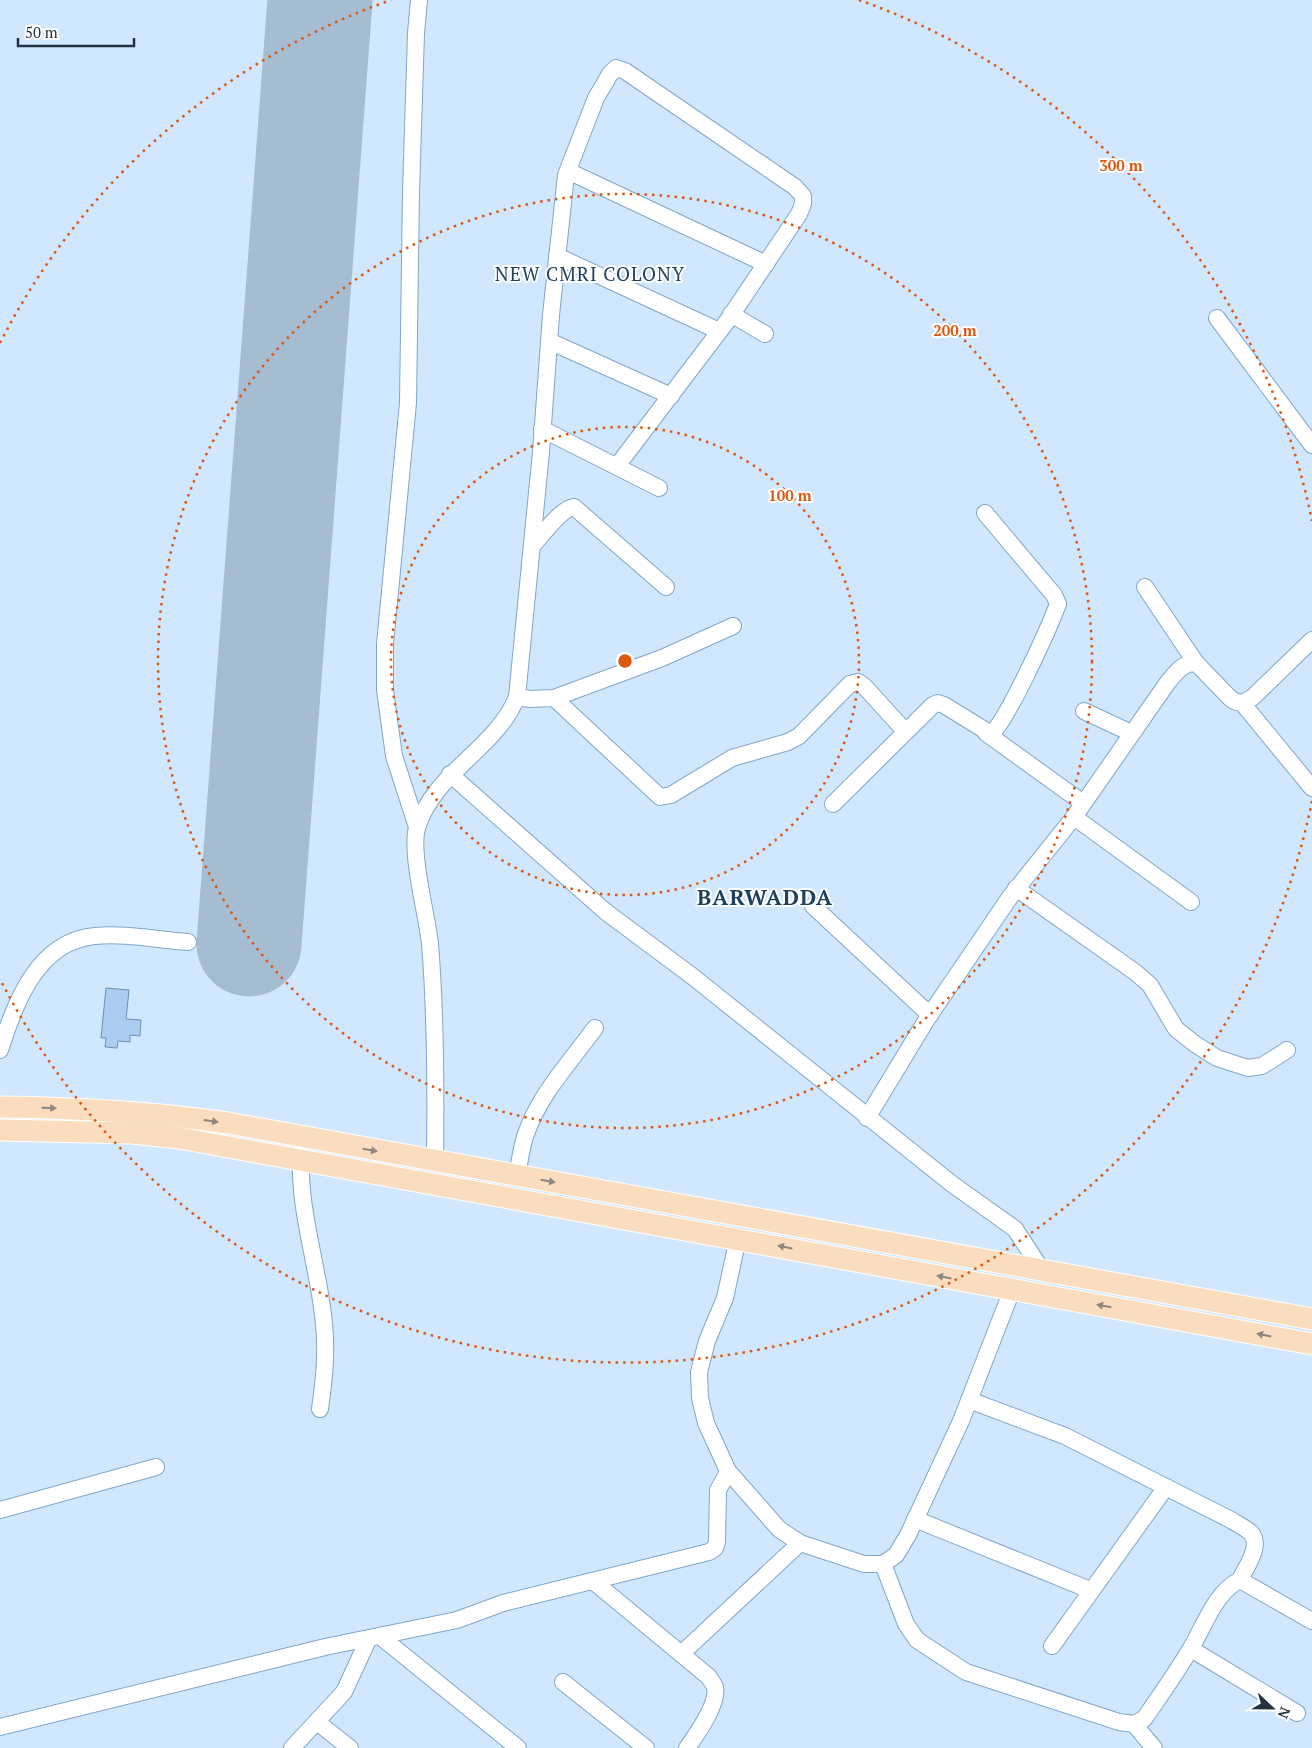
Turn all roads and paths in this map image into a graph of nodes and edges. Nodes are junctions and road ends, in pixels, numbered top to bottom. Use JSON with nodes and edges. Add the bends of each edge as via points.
{"nodes":[{"id":1,"x":420,"y":0,"type":"edge"},
{"id":2,"x":568,"y":171,"type":"junction"},
{"id":3,"x":557,"y":256,"type":"junction"},
{"id":4,"x":766,"y":264,"type":"junction"},
{"id":5,"x":731,"y":314,"type":"junction"},
{"id":6,"x":1217,"y":318,"type":"dead end"},
{"id":7,"x":720,"y":331,"type":"junction"},
{"id":8,"x":765,"y":334,"type":"dead end"},
{"id":9,"x":549,"y":341,"type":"junction"},
{"id":10,"x":671,"y":396,"type":"junction"},
{"id":11,"x":542,"y":429,"type":"junction"},
{"id":12,"x":1312,"y":445,"type":"edge"},
{"id":13,"x":616,"y":466,"type":"junction"},
{"id":14,"x":659,"y":488,"type":"dead end"},
{"id":15,"x":984,"y":513,"type":"dead end"},
{"id":16,"x":532,"y":546,"type":"junction"},
{"id":17,"x":666,"y":587,"type":"dead end"},
{"id":18,"x":1145,"y":587,"type":"dead end"},
{"id":19,"x":733,"y":626,"type":"dead end"},
{"id":20,"x":1312,"y":640,"type":"edge"},
{"id":21,"x":1196,"y":663,"type":"junction"},
{"id":22,"x":517,"y":696,"type":"junction"},
{"id":23,"x":554,"y":698,"type":"junction"},
{"id":24,"x":1243,"y":704,"type":"junction"},
{"id":25,"x":1084,"y":711,"type":"dead end"},
{"id":26,"x":905,"y":731,"type":"junction"},
{"id":27,"x":986,"y":732,"type":"junction"},
{"id":28,"x":1131,"y":733,"type":"junction"},
{"id":29,"x":450,"y":774,"type":"junction"},
{"id":30,"x":1312,"y":788,"type":"edge"},
{"id":31,"x":1083,"y":803,"type":"junction"},
{"id":32,"x":833,"y":804,"type":"dead end"},
{"id":33,"x":1074,"y":817,"type":"junction"},
{"id":34,"x":417,"y":827,"type":"junction"},
{"id":35,"x":1016,"y":888,"type":"junction"},
{"id":36,"x":1191,"y":902,"type":"dead end"},
{"id":37,"x":813,"y":906,"type":"dead end"},
{"id":38,"x":188,"y":942,"type":"dead end"},
{"id":39,"x":930,"y":1015,"type":"junction"},
{"id":40,"x":595,"y":1028,"type":"dead end"},
{"id":41,"x":0,"y":1050,"type":"edge"},
{"id":42,"x":1287,"y":1050,"type":"dead end"},
{"id":43,"x":0,"y":1107,"type":"edge"},
{"id":44,"x":867,"y":1118,"type":"junction"},
{"id":45,"x":0,"y":1130,"type":"edge"},
{"id":46,"x":303,"y":1138,"type":"junction"},
{"id":47,"x":299,"y":1159,"type":"junction"},
{"id":48,"x":435,"y":1161,"type":"junction"},
{"id":49,"x":517,"y":1175,"type":"junction"},
{"id":50,"x":738,"y":1238,"type":"junction"},
{"id":51,"x":1043,"y":1272,"type":"junction"},
{"id":52,"x":1012,"y":1290,"type":"junction"},
{"id":53,"x":1312,"y":1319,"type":"edge"},
{"id":54,"x":1312,"y":1344,"type":"edge"},
{"id":55,"x":969,"y":1400,"type":"junction"},
{"id":56,"x":320,"y":1409,"type":"dead end"},
{"id":57,"x":156,"y":1467,"type":"dead end"},
{"id":58,"x":728,"y":1472,"type":"junction"},
{"id":59,"x":1166,"y":1487,"type":"junction"},
{"id":60,"x":0,"y":1510,"type":"edge"},
{"id":61,"x":915,"y":1519,"type":"junction"},
{"id":62,"x":800,"y":1544,"type":"junction"},
{"id":63,"x":883,"y":1564,"type":"junction"},
{"id":64,"x":1240,"y":1580,"type":"junction"},
{"id":65,"x":592,"y":1582,"type":"junction"},
{"id":66,"x":1090,"y":1590,"type":"junction"},
{"id":67,"x":1312,"y":1621,"type":"edge"},
{"id":68,"x":374,"y":1639,"type":"junction"},
{"id":69,"x":1052,"y":1646,"type":"dead end"},
{"id":70,"x":1191,"y":1649,"type":"junction"},
{"id":71,"x":681,"y":1654,"type":"junction"},
{"id":72,"x":563,"y":1682,"type":"dead end"},
{"id":73,"x":1297,"y":1713,"type":"dead end"},
{"id":74,"x":317,"y":1722,"type":"junction"},
{"id":75,"x":1134,"y":1724,"type":"junction"},
{"id":76,"x":0,"y":1727,"type":"edge"},
{"id":77,"x":292,"y":1748,"type":"edge"},
{"id":78,"x":350,"y":1748,"type":"edge"},
{"id":79,"x":518,"y":1748,"type":"edge"},
{"id":80,"x":646,"y":1748,"type":"edge"},
{"id":81,"x":687,"y":1748,"type":"edge"},
{"id":82,"x":1154,"y":1748,"type":"edge"}],
"edges":[{"from":1,"to":34,"type":"street","via":[[411,192],[408,403],[385,644],[387,717],[394,756]]},
{"from":2,"to":3,"type":"street"},
{"from":2,"to":4,"type":"street"},
{"from":2,"to":4,"type":"street","via":[[596,98],[616,68],[625,70],[803,196],[799,214]]},
{"from":3,"to":7,"type":"street"},
{"from":3,"to":9,"type":"street"},
{"from":4,"to":5,"type":"street"},
{"from":5,"to":7,"type":"street"},
{"from":5,"to":8,"type":"street"},
{"from":6,"to":12,"type":"street"},
{"from":7,"to":10,"type":"street"},
{"from":9,"to":10,"type":"street"},
{"from":9,"to":11,"type":"street"},
{"from":10,"to":13,"type":"street"},
{"from":11,"to":13,"type":"street"},
{"from":11,"to":16,"type":"street"},
{"from":13,"to":14,"type":"street"},
{"from":15,"to":27,"type":"street","via":[[1054,595],[1058,604],[997,729],[991,734]]},
{"from":16,"to":17,"type":"street","via":[[562,514],[574,507]]},
{"from":16,"to":22,"type":"street"},
{"from":18,"to":21,"type":"street"},
{"from":19,"to":23,"type":"street","via":[[662,658]]},
{"from":20,"to":24,"type":"street"},
{"from":21,"to":24,"type":"street","via":[[1231,699]]},
{"from":21,"to":28,"type":"street","via":[[1182,667],[1168,682]]},
{"from":22,"to":23,"type":"street"},
{"from":22,"to":29,"type":"street","via":[[511,712],[494,734]]},
{"from":23,"to":26,"type":"street","via":[[660,798],[732,758],[799,736],[850,684],[858,682],[864,686]]},
{"from":24,"to":30,"type":"street"},
{"from":25,"to":28,"type":"street"},
{"from":26,"to":27,"type":"street","via":[[923,712],[938,703]]},
{"from":26,"to":32,"type":"street"},
{"from":27,"to":31,"type":"street"},
{"from":28,"to":31,"type":"street"},
{"from":29,"to":34,"type":"street"},
{"from":29,"to":44,"type":"street","via":[[606,912],[692,976]]},
{"from":31,"to":33,"type":"street"},
{"from":33,"to":35,"type":"street"},
{"from":33,"to":36,"type":"street"},
{"from":34,"to":48,"type":"street","via":[[418,869],[434,992]]},
{"from":35,"to":39,"type":"street"},
{"from":35,"to":42,"type":"street","via":[[1136,972],[1150,985],[1176,1028],[1218,1058],[1248,1068],[1262,1066]]},
{"from":37,"to":39,"type":"street"},
{"from":38,"to":41,"type":"street","via":[[96,936],[64,947],[43,964],[22,991]]},
{"from":39,"to":44,"type":"street"},
{"from":40,"to":49,"type":"street","via":[[532,1118]]},
{"from":43,"to":46,"type":"main road","one_way":true,"via":[[159,1113]]},
{"from":44,"to":51,"type":"street","via":[[1015,1229]]},
{"from":45,"to":47,"type":"main road","via":[[132,1132]]},
{"from":46,"to":47,"type":"street"},
{"from":46,"to":48,"type":"main road","one_way":true},
{"from":47,"to":50,"type":"main road"},
{"from":47,"to":56,"type":"street","via":[[324,1324],[325,1371]]},
{"from":48,"to":49,"type":"main road"},
{"from":49,"to":51,"type":"main road","one_way":true},
{"from":52,"to":50,"type":"main road","one_way":true},
{"from":50,"to":58,"type":"street","via":[[725,1298],[698,1372],[706,1423]]},
{"from":51,"to":53,"type":"main road"},
{"from":54,"to":52,"type":"main road","one_way":true},
{"from":52,"to":55,"type":"street"},
{"from":55,"to":59,"type":"street","via":[[1065,1436]]},
{"from":55,"to":61,"type":"street"},
{"from":57,"to":60,"type":"street"},
{"from":58,"to":62,"type":"street","via":[[779,1529]]},
{"from":58,"to":65,"type":"street","via":[[718,1490],[715,1548]]},
{"from":59,"to":64,"type":"street","via":[[1251,1533],[1256,1543]]},
{"from":59,"to":66,"type":"street"},
{"from":61,"to":63,"type":"street","via":[[896,1555]]},
{"from":61,"to":66,"type":"street"},
{"from":62,"to":63,"type":"street","via":[[864,1564]]},
{"from":62,"to":71,"type":"street"},
{"from":63,"to":75,"type":"street","via":[[906,1624],[917,1640],[966,1672],[1118,1722]]},
{"from":64,"to":67,"type":"street"},
{"from":64,"to":70,"type":"street","via":[[1216,1602]]},
{"from":65,"to":68,"type":"street","via":[[503,1603],[457,1620]]},
{"from":65,"to":71,"type":"street"},
{"from":66,"to":69,"type":"street"},
{"from":68,"to":74,"type":"street","via":[[344,1692]]},
{"from":68,"to":76,"type":"street"},
{"from":68,"to":79,"type":"street"},
{"from":70,"to":73,"type":"street"},
{"from":70,"to":75,"type":"street","via":[[1144,1719]]},
{"from":71,"to":81,"type":"street","via":[[709,1677],[715,1688],[704,1723]]},
{"from":72,"to":80,"type":"street"},
{"from":74,"to":77,"type":"street"},
{"from":74,"to":78,"type":"street"},
{"from":75,"to":82,"type":"street"}]}
